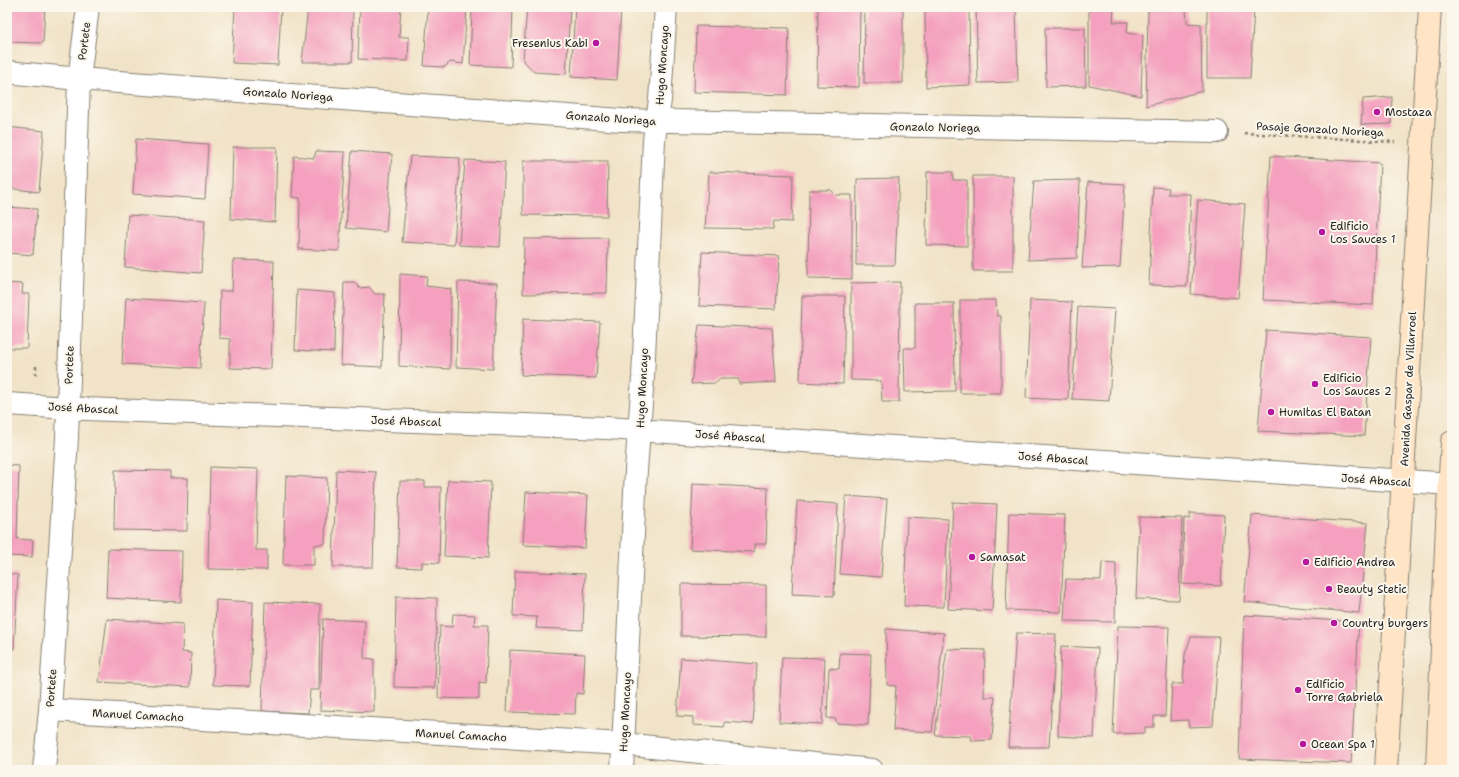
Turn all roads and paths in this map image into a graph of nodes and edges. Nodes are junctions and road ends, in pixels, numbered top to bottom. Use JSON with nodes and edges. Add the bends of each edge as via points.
{"nodes":[{"id":1,"x":88,"y":7,"type":"edge"},
{"id":2,"x":666,"y":7,"type":"edge"},
{"id":3,"x":1430,"y":7,"type":"edge"},
{"id":4,"x":7,"y":72,"type":"edge"},
{"id":5,"x":79,"y":79,"type":"junction"},
{"id":6,"x":656,"y":121,"type":"junction"},
{"id":7,"x":1217,"y":132,"type":"joint"},
{"id":8,"x":1422,"y":144,"type":"junction"},
{"id":9,"x":36,"y":365,"type":"dead end"},
{"id":10,"x":36,"y":374,"type":"dead end"},
{"id":11,"x":7,"y":404,"type":"edge"},
{"id":12,"x":68,"y":407,"type":"junction"},
{"id":13,"x":640,"y":430,"type":"junction"},
{"id":14,"x":1452,"y":442,"type":"edge"},
{"id":15,"x":1403,"y":482,"type":"junction"},
{"id":16,"x":1451,"y":484,"type":"edge"},
{"id":17,"x":50,"y":710,"type":"junction"},
{"id":18,"x":623,"y":744,"type":"junction"},
{"id":19,"x":44,"y":770,"type":"edge"},
{"id":20,"x":622,"y":770,"type":"edge"},
{"id":21,"x":872,"y":770,"type":"edge"},
{"id":22,"x":1386,"y":770,"type":"edge"},
{"id":23,"x":1437,"y":770,"type":"edge"}],
"edges":[{"from":1,"to":5,"type":"street","name":"Portete"},
{"from":2,"to":6,"type":"street","name":"Hugo Moncayo","via":[[660,100]]},
{"from":3,"to":8,"type":"main road","name":"Avenida Gaspar de Villarroel"},
{"from":4,"to":5,"type":"street","name":"Gonzalo Noriega"},
{"from":5,"to":6,"type":"street","name":"Gonzalo Noriega"},
{"from":5,"to":12,"type":"street","name":"Portete"},
{"from":6,"to":7,"type":"street","name":"Gonzalo Noriega"},
{"from":6,"to":13,"type":"street","name":"Hugo Moncayo"},
{"from":7,"to":8,"type":"path","name":"Pasaje Gonzalo Noriega"},
{"from":8,"to":15,"type":"main road","name":"Avenida Gaspar de Villarroel"},
{"from":9,"to":10,"type":"path"},
{"from":11,"to":12,"type":"street","name":"José Abascal"},
{"from":12,"to":13,"type":"street","name":"José Abascal"},
{"from":12,"to":17,"type":"street","name":"Portete"},
{"from":13,"to":15,"type":"street","name":"José Abascal"},
{"from":13,"to":18,"type":"street","name":"Hugo Moncayo"},
{"from":14,"to":16,"type":"main road"},
{"from":15,"to":16,"type":"street","name":"José Abascal"},
{"from":15,"to":22,"type":"main road","name":"Avenida Gaspar de Villarroel"},
{"from":16,"to":23,"type":"main road"},
{"from":17,"to":18,"type":"street","name":"Manuel Camacho"},
{"from":17,"to":19,"type":"street","name":"Portete"},
{"from":18,"to":20,"type":"street","name":"Hugo Moncayo"},
{"from":18,"to":21,"type":"street","name":"Manuel Camacho"}]}
